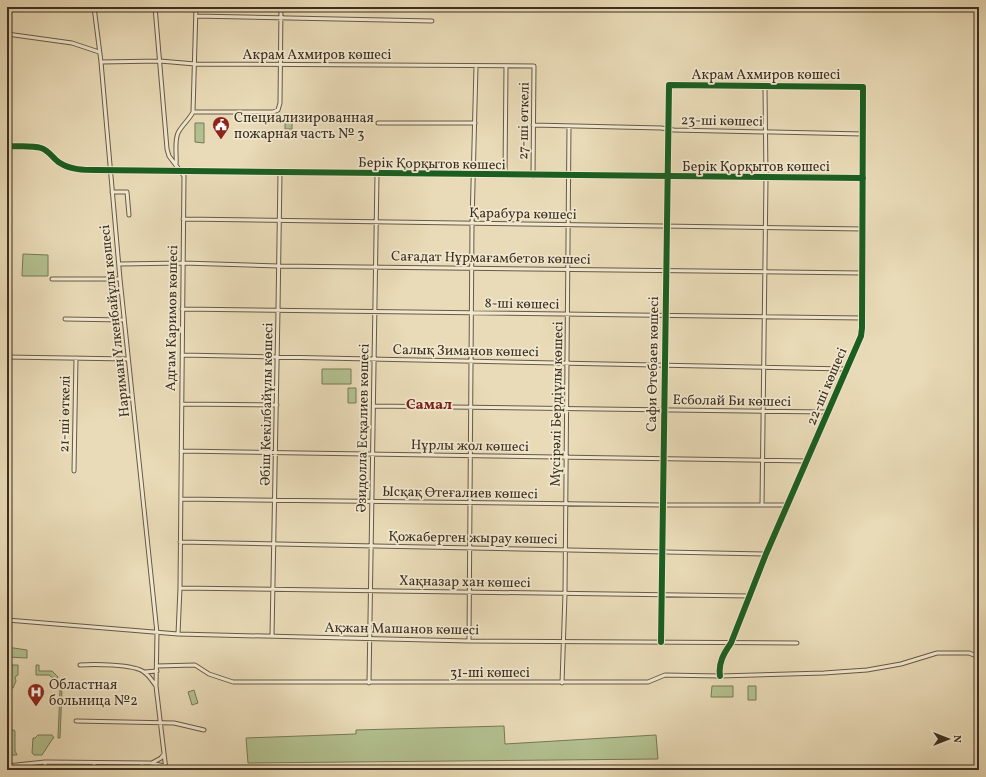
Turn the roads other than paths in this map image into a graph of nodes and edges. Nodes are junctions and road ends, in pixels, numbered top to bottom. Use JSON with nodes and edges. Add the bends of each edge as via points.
{"nodes":[{"id":1,"x":94,"y":7,"type":"edge"},
{"id":2,"x":155,"y":7,"type":"edge"},
{"id":3,"x":196,"y":7,"type":"edge"},
{"id":4,"x":281,"y":7,"type":"edge"},
{"id":5,"x":196,"y":16,"type":"junction"},
{"id":6,"x":281,"y":19,"type":"junction"},
{"id":7,"x":432,"y":21,"type":"dead end"},
{"id":8,"x":7,"y":34,"type":"edge"},
{"id":9,"x":100,"y":52,"type":"junction"},
{"id":10,"x":160,"y":61,"type":"junction"},
{"id":11,"x":100,"y":62,"type":"junction"},
{"id":12,"x":195,"y":64,"type":"junction"},
{"id":13,"x":281,"y":65,"type":"junction"},
{"id":14,"x":476,"y":66,"type":"junction"},
{"id":15,"x":534,"y":66,"type":"joint"},
{"id":16,"x":506,"y":67,"type":"junction"},
{"id":17,"x":669,"y":85,"type":"joint"},
{"id":18,"x":765,"y":87,"type":"junction"},
{"id":19,"x":863,"y":87,"type":"joint"},
{"id":20,"x":193,"y":112,"type":"junction"},
{"id":21,"x":378,"y":123,"type":"dead end"},
{"id":22,"x":475,"y":123,"type":"junction"},
{"id":23,"x":533,"y":125,"type":"junction"},
{"id":24,"x":569,"y":126,"type":"junction"},
{"id":25,"x":668,"y":129,"type":"junction"},
{"id":26,"x":766,"y":132,"type":"junction"},
{"id":27,"x":862,"y":134,"type":"junction"},
{"id":28,"x":7,"y":146,"type":"edge"},
{"id":29,"x":176,"y":165,"type":"junction"},
{"id":30,"x":110,"y":170,"type":"junction"},
{"id":31,"x":181,"y":172,"type":"junction"},
{"id":32,"x":280,"y":173,"type":"junction"},
{"id":33,"x":377,"y":174,"type":"junction"},
{"id":34,"x":474,"y":175,"type":"junction"},
{"id":35,"x":505,"y":175,"type":"junction"},
{"id":36,"x":533,"y":176,"type":"junction"},
{"id":37,"x":569,"y":176,"type":"junction"},
{"id":38,"x":667,"y":177,"type":"junction"},
{"id":39,"x":766,"y":178,"type":"junction"},
{"id":40,"x":863,"y":178,"type":"junction"},
{"id":41,"x":112,"y":192,"type":"junction"},
{"id":42,"x":129,"y":215,"type":"dead end"},
{"id":43,"x":183,"y":219,"type":"junction"},
{"id":44,"x":279,"y":221,"type":"junction"},
{"id":45,"x":376,"y":222,"type":"junction"},
{"id":46,"x":472,"y":224,"type":"junction"},
{"id":47,"x":568,"y":225,"type":"junction"},
{"id":48,"x":666,"y":226,"type":"junction"},
{"id":49,"x":765,"y":228,"type":"junction"},
{"id":50,"x":863,"y":229,"type":"junction"},
{"id":51,"x":183,"y":263,"type":"junction"},
{"id":52,"x":120,"y":264,"type":"junction"},
{"id":53,"x":279,"y":266,"type":"junction"},
{"id":54,"x":376,"y":266,"type":"junction"},
{"id":55,"x":472,"y":268,"type":"junction"},
{"id":56,"x":568,"y":269,"type":"junction"},
{"id":57,"x":666,"y":271,"type":"junction"},
{"id":58,"x":765,"y":272,"type":"junction"},
{"id":59,"x":862,"y":273,"type":"junction"},
{"id":60,"x":120,"y":279,"type":"junction"},
{"id":61,"x":52,"y":280,"type":"dead end"},
{"id":62,"x":182,"y":309,"type":"junction"},
{"id":63,"x":278,"y":310,"type":"junction"},
{"id":64,"x":375,"y":312,"type":"junction"},
{"id":65,"x":472,"y":313,"type":"junction"},
{"id":66,"x":567,"y":314,"type":"junction"},
{"id":67,"x":665,"y":316,"type":"junction"},
{"id":68,"x":764,"y":317,"type":"junction"},
{"id":69,"x":862,"y":318,"type":"junction"},
{"id":70,"x":64,"y":319,"type":"dead end"},
{"id":71,"x":124,"y":320,"type":"junction"},
{"id":72,"x":182,"y":355,"type":"junction"},
{"id":73,"x":7,"y":357,"type":"edge"},
{"id":74,"x":278,"y":357,"type":"junction"},
{"id":75,"x":76,"y":358,"type":"junction"},
{"id":76,"x":128,"y":359,"type":"junction"},
{"id":77,"x":374,"y":359,"type":"junction"},
{"id":78,"x":471,"y":361,"type":"junction"},
{"id":79,"x":567,"y":363,"type":"junction"},
{"id":80,"x":664,"y":365,"type":"junction"},
{"id":81,"x":763,"y":367,"type":"junction"},
{"id":82,"x":845,"y":369,"type":"junction"},
{"id":83,"x":182,"y":404,"type":"junction"},
{"id":84,"x":277,"y":405,"type":"junction"},
{"id":85,"x":374,"y":406,"type":"junction"},
{"id":86,"x":471,"y":408,"type":"junction"},
{"id":87,"x":566,"y":409,"type":"junction"},
{"id":88,"x":664,"y":410,"type":"junction"},
{"id":89,"x":763,"y":411,"type":"junction"},
{"id":90,"x":827,"y":412,"type":"junction"},
{"id":91,"x":181,"y":451,"type":"junction"},
{"id":92,"x":276,"y":453,"type":"junction"},
{"id":93,"x":373,"y":454,"type":"junction"},
{"id":94,"x":470,"y":456,"type":"junction"},
{"id":95,"x":566,"y":457,"type":"junction"},
{"id":96,"x":663,"y":459,"type":"junction"},
{"id":97,"x":762,"y":460,"type":"junction"},
{"id":98,"x":807,"y":461,"type":"junction"},
{"id":99,"x":74,"y":472,"type":"dead end"},
{"id":100,"x":181,"y":499,"type":"junction"},
{"id":101,"x":275,"y":500,"type":"junction"},
{"id":102,"x":372,"y":501,"type":"junction"},
{"id":103,"x":470,"y":503,"type":"junction"},
{"id":104,"x":566,"y":504,"type":"junction"},
{"id":105,"x":663,"y":505,"type":"junction"},
{"id":106,"x":762,"y":505,"type":"junction"},
{"id":107,"x":788,"y":505,"type":"junction"},
{"id":108,"x":180,"y":542,"type":"junction"},
{"id":109,"x":274,"y":544,"type":"junction"},
{"id":110,"x":371,"y":546,"type":"junction"},
{"id":111,"x":469,"y":548,"type":"junction"},
{"id":112,"x":565,"y":550,"type":"junction"},
{"id":113,"x":662,"y":552,"type":"junction"},
{"id":114,"x":766,"y":554,"type":"junction"},
{"id":115,"x":180,"y":588,"type":"junction"},
{"id":116,"x":273,"y":590,"type":"junction"},
{"id":117,"x":371,"y":591,"type":"junction"},
{"id":118,"x":469,"y":592,"type":"junction"},
{"id":119,"x":565,"y":594,"type":"junction"},
{"id":120,"x":661,"y":595,"type":"junction"},
{"id":121,"x":749,"y":596,"type":"junction"},
{"id":122,"x":7,"y":620,"type":"edge"},
{"id":123,"x":158,"y":633,"type":"junction"},
{"id":124,"x":178,"y":634,"type":"junction"},
{"id":125,"x":272,"y":636,"type":"junction"},
{"id":126,"x":370,"y":639,"type":"junction"},
{"id":127,"x":468,"y":641,"type":"junction"},
{"id":128,"x":563,"y":642,"type":"junction"},
{"id":129,"x":661,"y":642,"type":"junction"},
{"id":130,"x":730,"y":643,"type":"junction"},
{"id":131,"x":797,"y":643,"type":"dead end"},
{"id":132,"x":979,"y":658,"type":"edge"},
{"id":133,"x":80,"y":665,"type":"dead end"},
{"id":134,"x":157,"y":666,"type":"junction"},
{"id":135,"x":157,"y":671,"type":"junction"},
{"id":136,"x":145,"y":672,"type":"junction"},
{"id":137,"x":720,"y":676,"type":"junction"},
{"id":138,"x":369,"y":683,"type":"junction"},
{"id":139,"x":562,"y":683,"type":"junction"},
{"id":140,"x":156,"y":686,"type":"junction"},
{"id":141,"x":76,"y":720,"type":"dead end"},
{"id":142,"x":160,"y":724,"type":"junction"},
{"id":143,"x":204,"y":730,"type":"dead end"},
{"id":144,"x":164,"y":753,"type":"junction"},
{"id":145,"x":45,"y":762,"type":"junction"},
{"id":146,"x":94,"y":763,"type":"junction"},
{"id":147,"x":150,"y":763,"type":"junction"},
{"id":148,"x":142,"y":764,"type":"junction"},
{"id":149,"x":7,"y":766,"type":"edge"},
{"id":150,"x":166,"y":768,"type":"edge"},
{"id":151,"x":45,"y":770,"type":"edge"},
{"id":152,"x":94,"y":770,"type":"edge"},
{"id":153,"x":142,"y":770,"type":"edge"}],
"edges":[{"from":1,"to":9,"type":"street","name":"Нариман Үлкенбайұлы көшесі"},
{"from":2,"to":10,"type":"street","name":"Адгам Каримов көшесі"},
{"from":3,"to":5,"type":"street"},
{"from":4,"to":6,"type":"street"},
{"from":5,"to":6,"type":"street"},
{"from":5,"to":12,"type":"street"},
{"from":6,"to":7,"type":"street"},
{"from":6,"to":13,"type":"street"},
{"from":8,"to":9,"type":"street","via":[[72,42]]},
{"from":9,"to":11,"type":"street","name":"Нариман Үлкенбайұлы көшесі"},
{"from":10,"to":11,"type":"street","name":"Акрам Ахмиров көшесі"},
{"from":10,"to":12,"type":"street","name":"Акрам Ахмиров көшесі"},
{"from":10,"to":29,"type":"street","name":"Адгам Каримов көшесі","via":[[167,149]]},
{"from":11,"to":30,"type":"street","name":"Нариман Үлкенбайұлы көшесі"},
{"from":12,"to":13,"type":"street","name":"Акрам Ахмиров көшесі"},
{"from":12,"to":20,"type":"street"},
{"from":13,"to":14,"type":"street","name":"Акрам Ахмиров көшесі"},
{"from":13,"to":20,"type":"street","via":[[278,110]]},
{"from":14,"to":16,"type":"street","name":"Акрам Ахмиров көшесі"},
{"from":14,"to":22,"type":"street"},
{"from":15,"to":16,"type":"street","name":"Акрам Ахмиров көшесі"},
{"from":15,"to":23,"type":"street","name":"27-ші өткелі"},
{"from":16,"to":35,"type":"street"},
{"from":17,"to":18,"type":"street","name":"Акрам Ахмиров көшесі"},
{"from":17,"to":25,"type":"street","name":"Сафи Өтебаев көшесі"},
{"from":18,"to":19,"type":"street","name":"Акрам Ахмиров көшесі"},
{"from":18,"to":26,"type":"street"},
{"from":19,"to":27,"type":"street","name":"22-ші көшесі"},
{"from":20,"to":29,"type":"street","via":[[178,132]]},
{"from":21,"to":22,"type":"street"},
{"from":22,"to":34,"type":"street"},
{"from":23,"to":24,"type":"street","name":"23-шi көшесi"},
{"from":23,"to":36,"type":"street","name":"27-ші өткелі"},
{"from":24,"to":25,"type":"street","name":"23-шi көшесi"},
{"from":24,"to":37,"type":"street","name":"Мүсірәлі Бердіұлы көшесі"},
{"from":25,"to":26,"type":"street","name":"23-шi көшесi"},
{"from":25,"to":38,"type":"street","name":"Сафи Өтебаев көшесі"},
{"from":26,"to":27,"type":"street","name":"23-шi көшесi"},
{"from":26,"to":39,"type":"street"},
{"from":27,"to":40,"type":"street","name":"22-ші көшесі"},
{"from":28,"to":30,"type":"street","name":"Берік Қорқытов көшесі","via":[[40,148],[48,151],[59,163],[80,170]]},
{"from":29,"to":31,"type":"street","name":"Адгам Каримов көшесі"},
{"from":30,"to":31,"type":"street","name":"Берік Қорқытов көшесі"},
{"from":30,"to":41,"type":"street","name":"Нариман Үлкенбайұлы көшесі"},
{"from":31,"to":32,"type":"street","name":"Берік Қорқытов көшесі"},
{"from":31,"to":43,"type":"street","name":"Адгам Каримов көшесі","via":[[184,176]]},
{"from":32,"to":33,"type":"street","name":"Берік Қорқытов көшесі"},
{"from":32,"to":44,"type":"street","name":"Әбіш Кекілбайұлы көшесі"},
{"from":33,"to":34,"type":"street","name":"Берік Қорқытов көшесі"},
{"from":33,"to":45,"type":"street","name":"Әзидолла Есқалиев көшесі"},
{"from":34,"to":35,"type":"street","name":"Берік Қорқытов көшесі"},
{"from":34,"to":46,"type":"street"},
{"from":35,"to":36,"type":"street","name":"Берік Қорқытов көшесі"},
{"from":36,"to":37,"type":"street","name":"Берік Қорқытов көшесі"},
{"from":37,"to":38,"type":"street","name":"Берік Қорқытов көшесі"},
{"from":37,"to":47,"type":"street","name":"Мүсірәлі Бердіұлы көшесі"},
{"from":38,"to":39,"type":"street","name":"Берік Қорқытов көшесі"},
{"from":38,"to":48,"type":"street","name":"Сафи Өтебаев көшесі"},
{"from":39,"to":40,"type":"street","name":"Берік Қорқытов көшесі"},
{"from":39,"to":49,"type":"street"},
{"from":40,"to":50,"type":"street","name":"22-ші көшесі"},
{"from":41,"to":42,"type":"street","via":[[127,192]]},
{"from":41,"to":52,"type":"street","name":"Нариман Үлкенбайұлы көшесі"},
{"from":43,"to":44,"type":"street","name":"Қарабура көшесі"},
{"from":43,"to":51,"type":"street","name":"Адгам Каримов көшесі"},
{"from":44,"to":45,"type":"street","name":"Қарабура көшесі"},
{"from":44,"to":53,"type":"street","name":"Әбіш Кекілбайұлы көшесі"},
{"from":45,"to":46,"type":"street","name":"Қарабура көшесі"},
{"from":45,"to":54,"type":"street","name":"Әзидолла Есқалиев көшесі"},
{"from":46,"to":47,"type":"street","name":"Қарабура көшесі"},
{"from":46,"to":55,"type":"street"},
{"from":47,"to":48,"type":"street","name":"Қарабура көшесі"},
{"from":47,"to":56,"type":"street","name":"Мүсірәлі Бердіұлы көшесі"},
{"from":48,"to":49,"type":"street","name":"Қарабура көшесі"},
{"from":48,"to":57,"type":"street","name":"Сафи Өтебаев көшесі"},
{"from":49,"to":50,"type":"street","name":"Қарабура көшесі"},
{"from":49,"to":58,"type":"street"},
{"from":50,"to":59,"type":"street","name":"22-ші көшесі"},
{"from":51,"to":52,"type":"street","name":"Сағадат Нұрмағамбетов көшесі"},
{"from":51,"to":53,"type":"street","name":"Сағадат Нұрмағамбетов көшесі"},
{"from":51,"to":62,"type":"street","name":"Адгам Каримов көшесі"},
{"from":52,"to":60,"type":"street","name":"Нариман Үлкенбайұлы көшесі"},
{"from":53,"to":54,"type":"street","name":"Сағадат Нұрмағамбетов көшесі"},
{"from":53,"to":63,"type":"street","name":"Әбіш Кекілбайұлы көшесі"},
{"from":54,"to":55,"type":"street","name":"Сағадат Нұрмағамбетов көшесі"},
{"from":54,"to":64,"type":"street","name":"Әзидолла Есқалиев көшесі"},
{"from":55,"to":56,"type":"street","name":"Сағадат Нұрмағамбетов көшесі"},
{"from":55,"to":65,"type":"street"},
{"from":56,"to":57,"type":"street","name":"Сағадат Нұрмағамбетов көшесі"},
{"from":56,"to":66,"type":"street","name":"Мүсірәлі Бердіұлы көшесі"},
{"from":57,"to":58,"type":"street","name":"Сағадат Нұрмағамбетов көшесі"},
{"from":57,"to":67,"type":"street","name":"Сафи Өтебаев көшесі"},
{"from":58,"to":59,"type":"street","name":"Сағадат Нұрмағамбетов көшесі"},
{"from":58,"to":68,"type":"street"},
{"from":59,"to":69,"type":"street","name":"22-ші көшесі"},
{"from":60,"to":61,"type":"street"},
{"from":60,"to":71,"type":"street","name":"Нариман Үлкенбайұлы көшесі"},
{"from":62,"to":63,"type":"street","name":"8-шi көшесi"},
{"from":62,"to":72,"type":"street","name":"Адгам Каримов көшесі"},
{"from":63,"to":64,"type":"street","name":"8-шi көшесi"},
{"from":63,"to":74,"type":"street","name":"Әбіш Кекілбайұлы көшесі"},
{"from":64,"to":65,"type":"street","name":"8-шi көшесi"},
{"from":64,"to":77,"type":"street","name":"Әзидолла Есқалиев көшесі"},
{"from":65,"to":66,"type":"street","name":"8-шi көшесi"},
{"from":65,"to":78,"type":"street"},
{"from":66,"to":67,"type":"street","name":"8-шi көшесi"},
{"from":66,"to":79,"type":"street","name":"Мүсірәлі Бердіұлы көшесі"},
{"from":67,"to":68,"type":"street","name":"8-шi көшесi"},
{"from":67,"to":80,"type":"street","name":"Сафи Өтебаев көшесі"},
{"from":68,"to":69,"type":"street","name":"8-шi көшесi"},
{"from":68,"to":81,"type":"street"},
{"from":69,"to":82,"type":"street","name":"22-ші көшесі","via":[[861,336]]},
{"from":70,"to":71,"type":"street"},
{"from":71,"to":76,"type":"street","name":"Нариман Үлкенбайұлы көшесі"},
{"from":72,"to":74,"type":"street","name":"Салық Зиманов көшесі"},
{"from":72,"to":83,"type":"street","name":"Адгам Каримов көшесі"},
{"from":73,"to":75,"type":"street","name":"21-ші өткелі"},
{"from":74,"to":77,"type":"street","name":"Салық Зиманов көшесі"},
{"from":74,"to":84,"type":"street","name":"Әбіш Кекілбайұлы көшесі"},
{"from":75,"to":76,"type":"street","name":"21-ші өткелі"},
{"from":75,"to":99,"type":"street","name":"21-ші өткелі"},
{"from":76,"to":123,"type":"street","name":"Нариман Үлкенбайұлы көшесі"},
{"from":77,"to":78,"type":"street","name":"Салық Зиманов көшесі"},
{"from":77,"to":85,"type":"street","name":"Әзидолла Есқалиев көшесі"},
{"from":78,"to":79,"type":"street","name":"Салық Зиманов көшесі"},
{"from":78,"to":86,"type":"street"},
{"from":79,"to":80,"type":"street","name":"Салық Зиманов көшесі"},
{"from":79,"to":87,"type":"street","name":"Мүсірәлі Бердіұлы көшесі"},
{"from":80,"to":81,"type":"street","name":"Салық Зиманов көшесі"},
{"from":80,"to":88,"type":"street","name":"Сафи Өтебаев көшесі"},
{"from":81,"to":82,"type":"street","name":"Салық Зиманов көшесі"},
{"from":81,"to":89,"type":"street"},
{"from":82,"to":90,"type":"street","name":"22-ші көшесі"},
{"from":83,"to":84,"type":"street"},
{"from":83,"to":91,"type":"street","name":"Адгам Каримов көшесі"},
{"from":84,"to":92,"type":"street","name":"Әбіш Кекілбайұлы көшесі"},
{"from":85,"to":86,"type":"street","name":"Есболай Би көшесі"},
{"from":85,"to":93,"type":"street","name":"Әзидолла Есқалиев көшесі"},
{"from":86,"to":87,"type":"street","name":"Есболай Би көшесі"},
{"from":86,"to":94,"type":"street"},
{"from":87,"to":88,"type":"street","name":"Есболай Би көшесі"},
{"from":87,"to":95,"type":"street","name":"Мүсірәлі Бердіұлы көшесі"},
{"from":88,"to":89,"type":"street","name":"Есболай Би көшесі"},
{"from":88,"to":96,"type":"street","name":"Сафи Өтебаев көшесі"},
{"from":89,"to":90,"type":"street","name":"Есболай Би көшесі"},
{"from":89,"to":97,"type":"street"},
{"from":90,"to":98,"type":"street","name":"22-ші көшесі"},
{"from":91,"to":92,"type":"street","name":"Нұрлы жол көшесі"},
{"from":91,"to":100,"type":"street","name":"Адгам Каримов көшесі"},
{"from":92,"to":93,"type":"street","name":"Нұрлы жол көшесі"},
{"from":92,"to":101,"type":"street","name":"Әбіш Кекілбайұлы көшесі"},
{"from":93,"to":94,"type":"street","name":"Нұрлы жол көшесі"},
{"from":93,"to":102,"type":"street","name":"Әзидолла Есқалиев көшесі"},
{"from":94,"to":95,"type":"street","name":"Нұрлы жол көшесі"},
{"from":94,"to":103,"type":"street"},
{"from":95,"to":96,"type":"street","name":"Нұрлы жол көшесі"},
{"from":95,"to":104,"type":"street","name":"Мүсірәлі Бердіұлы көшесі"},
{"from":96,"to":97,"type":"street","name":"Нұрлы жол көшесі"},
{"from":96,"to":105,"type":"street","name":"Сафи Өтебаев көшесі"},
{"from":97,"to":98,"type":"street","name":"Нұрлы жол көшесі"},
{"from":97,"to":106,"type":"street"},
{"from":98,"to":107,"type":"street","name":"22-ші көшесі"},
{"from":100,"to":101,"type":"street","name":"Ысқақ Өтеғалиев көшесі"},
{"from":100,"to":108,"type":"street","name":"Адгам Каримов көшесі"},
{"from":101,"to":102,"type":"street","name":"Ысқақ Өтеғалиев көшесі"},
{"from":101,"to":109,"type":"street","name":"Әбіш Кекілбайұлы көшесі"},
{"from":102,"to":103,"type":"street","name":"Ысқақ Өтеғалиев көшесі"},
{"from":102,"to":110,"type":"street","name":"Әзидолла Есқалиев көшесі"},
{"from":103,"to":104,"type":"street","name":"Ысқақ Өтеғалиев көшесі"},
{"from":103,"to":111,"type":"street"},
{"from":104,"to":105,"type":"street","name":"Ысқақ Өтеғалиев көшесі"},
{"from":104,"to":112,"type":"street","name":"Мүсірәлі Бердіұлы көшесі"},
{"from":105,"to":106,"type":"street","name":"Ысқақ Өтеғалиев көшесі"},
{"from":105,"to":113,"type":"street","name":"Сафи Өтебаев көшесі"},
{"from":106,"to":107,"type":"street","name":"Ысқақ Өтеғалиев көшесі"},
{"from":107,"to":114,"type":"street","name":"22-ші көшесі"},
{"from":108,"to":109,"type":"street","name":"Қожаберген жырау көшесі"},
{"from":108,"to":115,"type":"street","name":"Адгам Каримов көшесі"},
{"from":109,"to":110,"type":"street","name":"Қожаберген жырау көшесі"},
{"from":109,"to":116,"type":"street","name":"Әбіш Кекілбайұлы көшесі"},
{"from":110,"to":111,"type":"street","name":"Қожаберген жырау көшесі"},
{"from":110,"to":117,"type":"street","name":"Әзидолла Есқалиев көшесі"},
{"from":111,"to":112,"type":"street","name":"Қожаберген жырау көшесі"},
{"from":111,"to":118,"type":"street"},
{"from":112,"to":113,"type":"street","name":"Қожаберген жырау көшесі"},
{"from":112,"to":119,"type":"street","name":"Мүсірәлі Бердіұлы көшесі"},
{"from":113,"to":114,"type":"street","name":"Қожаберген жырау көшесі"},
{"from":113,"to":120,"type":"street","name":"Сафи Өтебаев көшесі"},
{"from":114,"to":121,"type":"street","name":"22-ші көшесі"},
{"from":115,"to":116,"type":"street","name":"Хақназар хан көшесі"},
{"from":115,"to":124,"type":"street","name":"Адгам Каримов көшесі"},
{"from":116,"to":117,"type":"street","name":"Хақназар хан көшесі"},
{"from":116,"to":125,"type":"street","name":"Әбіш Кекілбайұлы көшесі"},
{"from":117,"to":118,"type":"street","name":"Хақназар хан көшесі"},
{"from":117,"to":126,"type":"street","name":"Әзидолла Есқалиев көшесі"},
{"from":118,"to":119,"type":"street","name":"Хақназар хан көшесі"},
{"from":118,"to":127,"type":"street"},
{"from":119,"to":120,"type":"street","name":"Хақназар хан көшесі"},
{"from":119,"to":128,"type":"street","name":"Мүсірәлі Бердіұлы көшесі"},
{"from":120,"to":121,"type":"street","name":"Хақназар хан көшесі"},
{"from":120,"to":129,"type":"street","name":"Сафи Өтебаев көшесі"},
{"from":121,"to":130,"type":"street","name":"22-ші көшесі"},
{"from":122,"to":123,"type":"street","name":"Ақжан Машанов көшесі"},
{"from":123,"to":124,"type":"street","name":"Ақжан Машанов көшесі"},
{"from":123,"to":134,"type":"street","name":"Нариман Үлкенбайұлы көшесі"},
{"from":124,"to":125,"type":"street","name":"Ақжан Машанов көшесі"},
{"from":125,"to":126,"type":"street","name":"Ақжан Машанов көшесі"},
{"from":126,"to":127,"type":"street","name":"Ақжан Машанов көшесі"},
{"from":126,"to":138,"type":"street","name":"Әзидолла Есқалиев көшесі"},
{"from":127,"to":128,"type":"street","name":"Ақжан Машанов көшесі"},
{"from":128,"to":129,"type":"street","name":"Ақжан Машанов көшесі"},
{"from":128,"to":139,"type":"street","name":"Мүсірәлі Бердіұлы көшесі"},
{"from":129,"to":130,"type":"street","name":"Ақжан Машанов көшесі"},
{"from":130,"to":131,"type":"street","name":"Ақжан Машанов көшесі"},
{"from":130,"to":137,"type":"street","name":"22-ші көшесі","via":[[721,660]]},
{"from":132,"to":137,"type":"street","name":"31-ші көшесі","via":[[969,653],[937,653],[901,664],[867,670]]},
{"from":133,"to":136,"type":"street","via":[[136,668]]},
{"from":134,"to":135,"type":"street","name":"Нариман Үлкенбайұлы көшесі"},
{"from":134,"to":138,"type":"street","name":"31-ші көшесі","via":[[195,665],[209,674],[233,682]]},
{"from":135,"to":136,"type":"street"},
{"from":135,"to":140,"type":"street","name":"Нариман Үлкенбайұлы көшесі"},
{"from":136,"to":140,"type":"street"},
{"from":137,"to":139,"type":"street","name":"31-ші көшесі","via":[[665,674],[648,682]]},
{"from":138,"to":139,"type":"street","name":"31-ші көшесі"},
{"from":140,"to":142,"type":"street","name":"Нариман Үлкенбайұлы көшесі"},
{"from":141,"to":142,"type":"street"},
{"from":142,"to":143,"type":"street","via":[[174,723]]},
{"from":142,"to":144,"type":"street","name":"Нариман Үлкенбайұлы көшесі"},
{"from":144,"to":147,"type":"street","via":[[161,758]]},
{"from":144,"to":150,"type":"street","name":"Нариман Үлкенбайұлы көшесі"},
{"from":145,"to":146,"type":"street"},
{"from":145,"to":149,"type":"street"},
{"from":145,"to":151,"type":"street"},
{"from":146,"to":148,"type":"street"},
{"from":146,"to":152,"type":"street"},
{"from":147,"to":148,"type":"street"},
{"from":147,"to":150,"type":"street"},
{"from":148,"to":153,"type":"street"}]}
